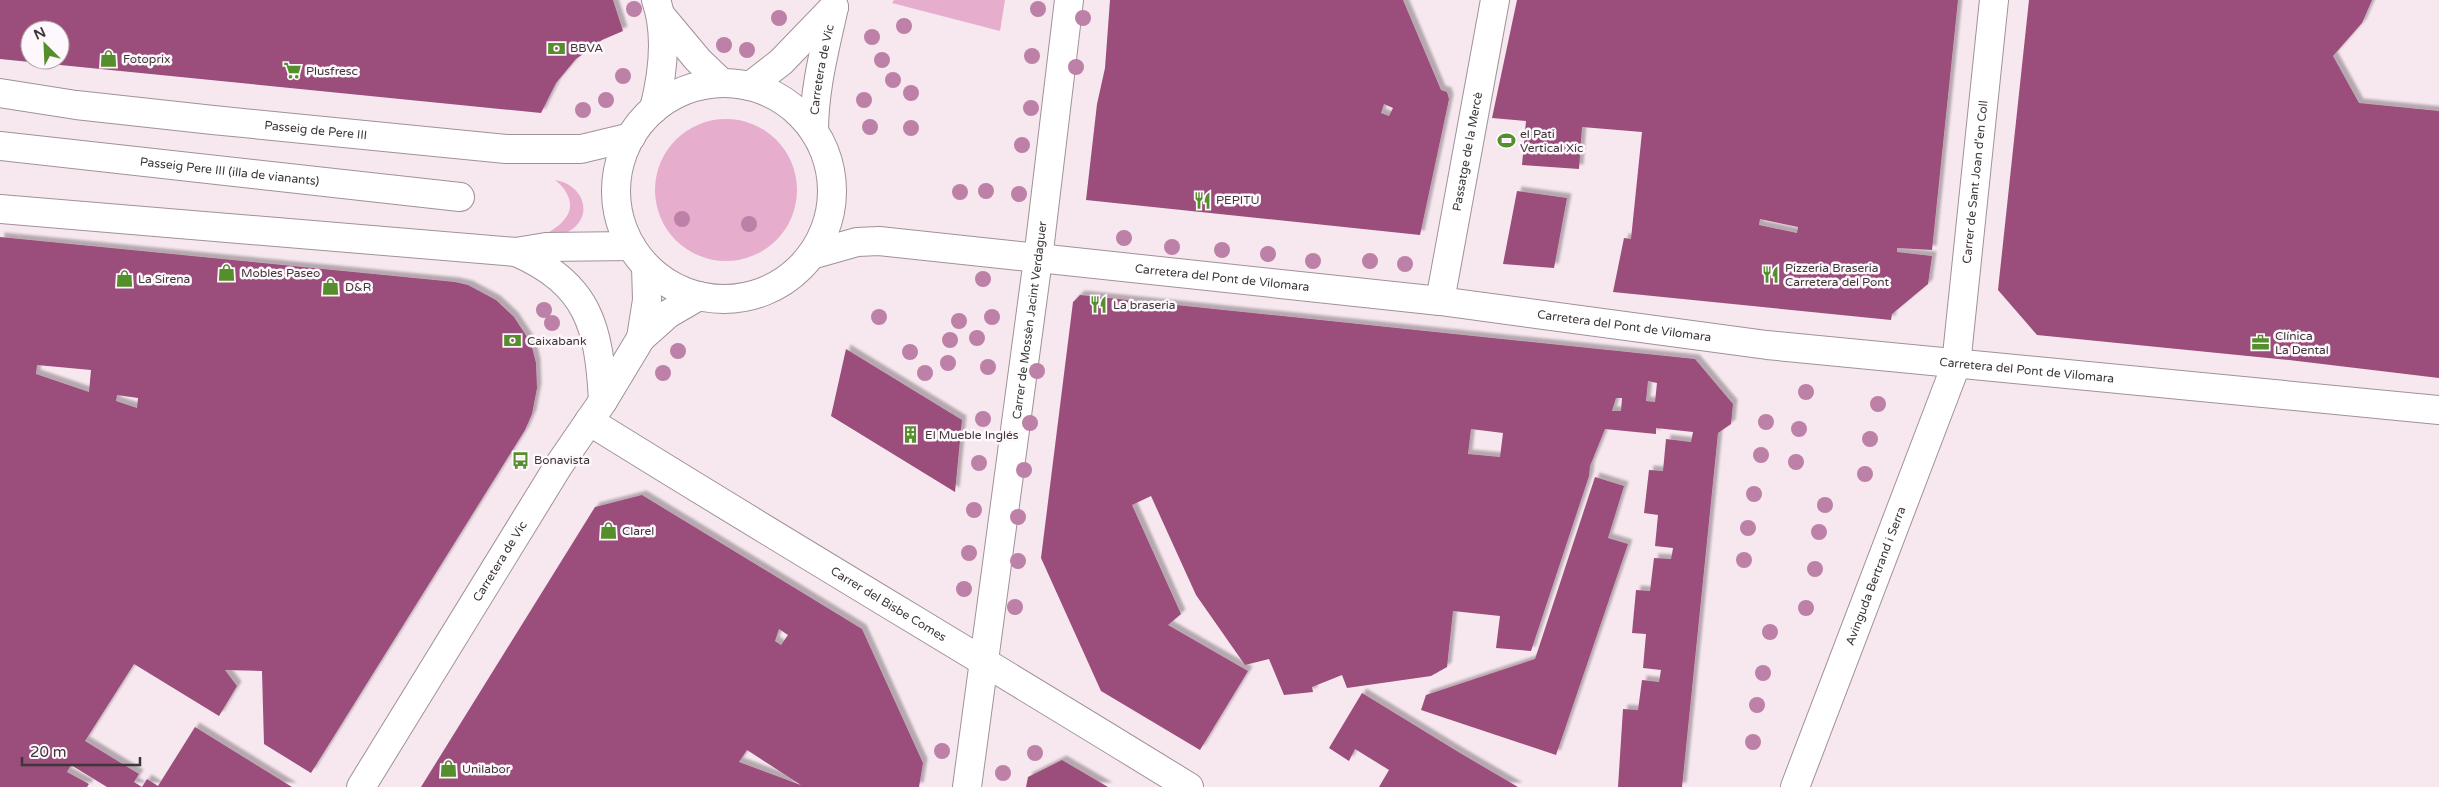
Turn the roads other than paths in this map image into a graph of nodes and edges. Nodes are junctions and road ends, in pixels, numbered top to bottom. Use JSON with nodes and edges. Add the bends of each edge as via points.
{"nodes":[{"id":1,"x":1069,"y":0,"type":"edge"},
{"id":2,"x":1495,"y":0,"type":"edge"},
{"id":3,"x":1994,"y":0,"type":"edge"},
{"id":4,"x":836,"y":3,"type":"edge"},
{"id":5,"x":659,"y":8,"type":"edge"},
{"id":6,"x":722,"y":83,"type":"junction"},
{"id":7,"x":750,"y":86,"type":"junction"},
{"id":8,"x":0,"y":93,"type":"edge"},
{"id":9,"x":654,"y":109,"type":"junction"},
{"id":10,"x":814,"y":131,"type":"junction"},
{"id":11,"x":630,"y":137,"type":"junction"},
{"id":12,"x":0,"y":146,"type":"edge"},
{"id":13,"x":460,"y":197,"type":"dead end"},
{"id":14,"x":0,"y":209,"type":"edge"},
{"id":15,"x":516,"y":252,"type":"junction"},
{"id":16,"x":811,"y":255,"type":"junction"},
{"id":17,"x":639,"y":256,"type":"junction"},
{"id":18,"x":1038,"y":259,"type":"junction"},
{"id":19,"x":699,"y":296,"type":"junction"},
{"id":20,"x":1440,"y":301,"type":"junction"},
{"id":21,"x":641,"y":338,"type":"junction"},
{"id":22,"x":1956,"y":364,"type":"junction"},
{"id":23,"x":2439,"y":410,"type":"edge"},
{"id":24,"x":596,"y":411,"type":"junction"},
{"id":25,"x":985,"y":660,"type":"junction"},
{"id":26,"x":361,"y":787,"type":"edge"},
{"id":27,"x":967,"y":787,"type":"edge"},
{"id":28,"x":1189,"y":787,"type":"edge"},
{"id":29,"x":1795,"y":787,"type":"edge"}],
"edges":[{"from":1,"to":18,"type":"street","name":"Carrer de Mossèn Jacint Verdaguer"},
{"from":2,"to":20,"type":"street","name":"Passatge de la Mercè"},
{"from":3,"to":22,"type":"street","name":"Carrer de Sant Joan d'en Coll"},
{"from":4,"to":7,"type":"street","name":"Carretera de Vic","via":[[781,62]]},
{"from":4,"to":10,"type":"street","name":"Carretera de Vic","via":[[818,86]]},
{"from":5,"to":6,"type":"street","via":[[698,60]]},
{"from":5,"to":9,"type":"street","via":[[662,72]]},
{"from":6,"to":7,"type":"street"},
{"from":6,"to":9,"type":"street","via":[[706,84],[682,92]]},
{"from":7,"to":10,"type":"street","via":[[786,102]]},
{"from":8,"to":11,"type":"street","name":"Passeig de Pere III","via":[[76,105],[506,149],[581,149]]},
{"from":9,"to":11,"type":"street"},
{"from":10,"to":16,"type":"street","via":[[827,157],[832,186],[830,215]]},
{"from":11,"to":17,"type":"street","via":[[619,166],[616,197],[622,228]]},
{"from":12,"to":13,"type":"street","name":"Passeig Pere III (illa de vianants)"},
{"from":14,"to":15,"type":"street"},
{"from":15,"to":17,"type":"street","via":[[546,247]]},
{"from":15,"to":24,"type":"street","via":[[553,271],[570,286],[583,306],[601,356]]},
{"from":16,"to":18,"type":"street","name":"Carretera del Pont de Vilomara","via":[[858,242],[879,241]]},
{"from":16,"to":19,"type":"street","via":[[785,280],[752,295],[735,298]]},
{"from":17,"to":19,"type":"street","via":[[670,285]]},
{"from":17,"to":21,"type":"street","name":"Carretera de Vic","via":[[647,300]]},
{"from":18,"to":20,"type":"street","name":"Carretera del Pont de Vilomara"},
{"from":18,"to":25,"type":"street","name":"Carrer de Mossèn Jacint Verdaguer"},
{"from":19,"to":21,"type":"street","name":"Carretera de Vic","via":[[668,314]]},
{"from":20,"to":22,"type":"street","name":"Carretera del Pont de Vilomara","via":[[1767,346]]},
{"from":21,"to":24,"type":"street","name":"Carretera de Vic"},
{"from":22,"to":23,"type":"street","name":"Carretera del Pont de Vilomara"},
{"from":22,"to":29,"type":"street","name":"Avinguda Bertrand i Serra"},
{"from":24,"to":25,"type":"street","name":"Carrer del Bisbe Comes","via":[[721,503]]},
{"from":24,"to":26,"type":"street","name":"Carretera de Vic","via":[[559,465]]},
{"from":25,"to":27,"type":"street","name":"Carrer de Mossèn Jacint Verdaguer"},
{"from":25,"to":28,"type":"street","name":"Carrer del Bisbe Comes"}]}
